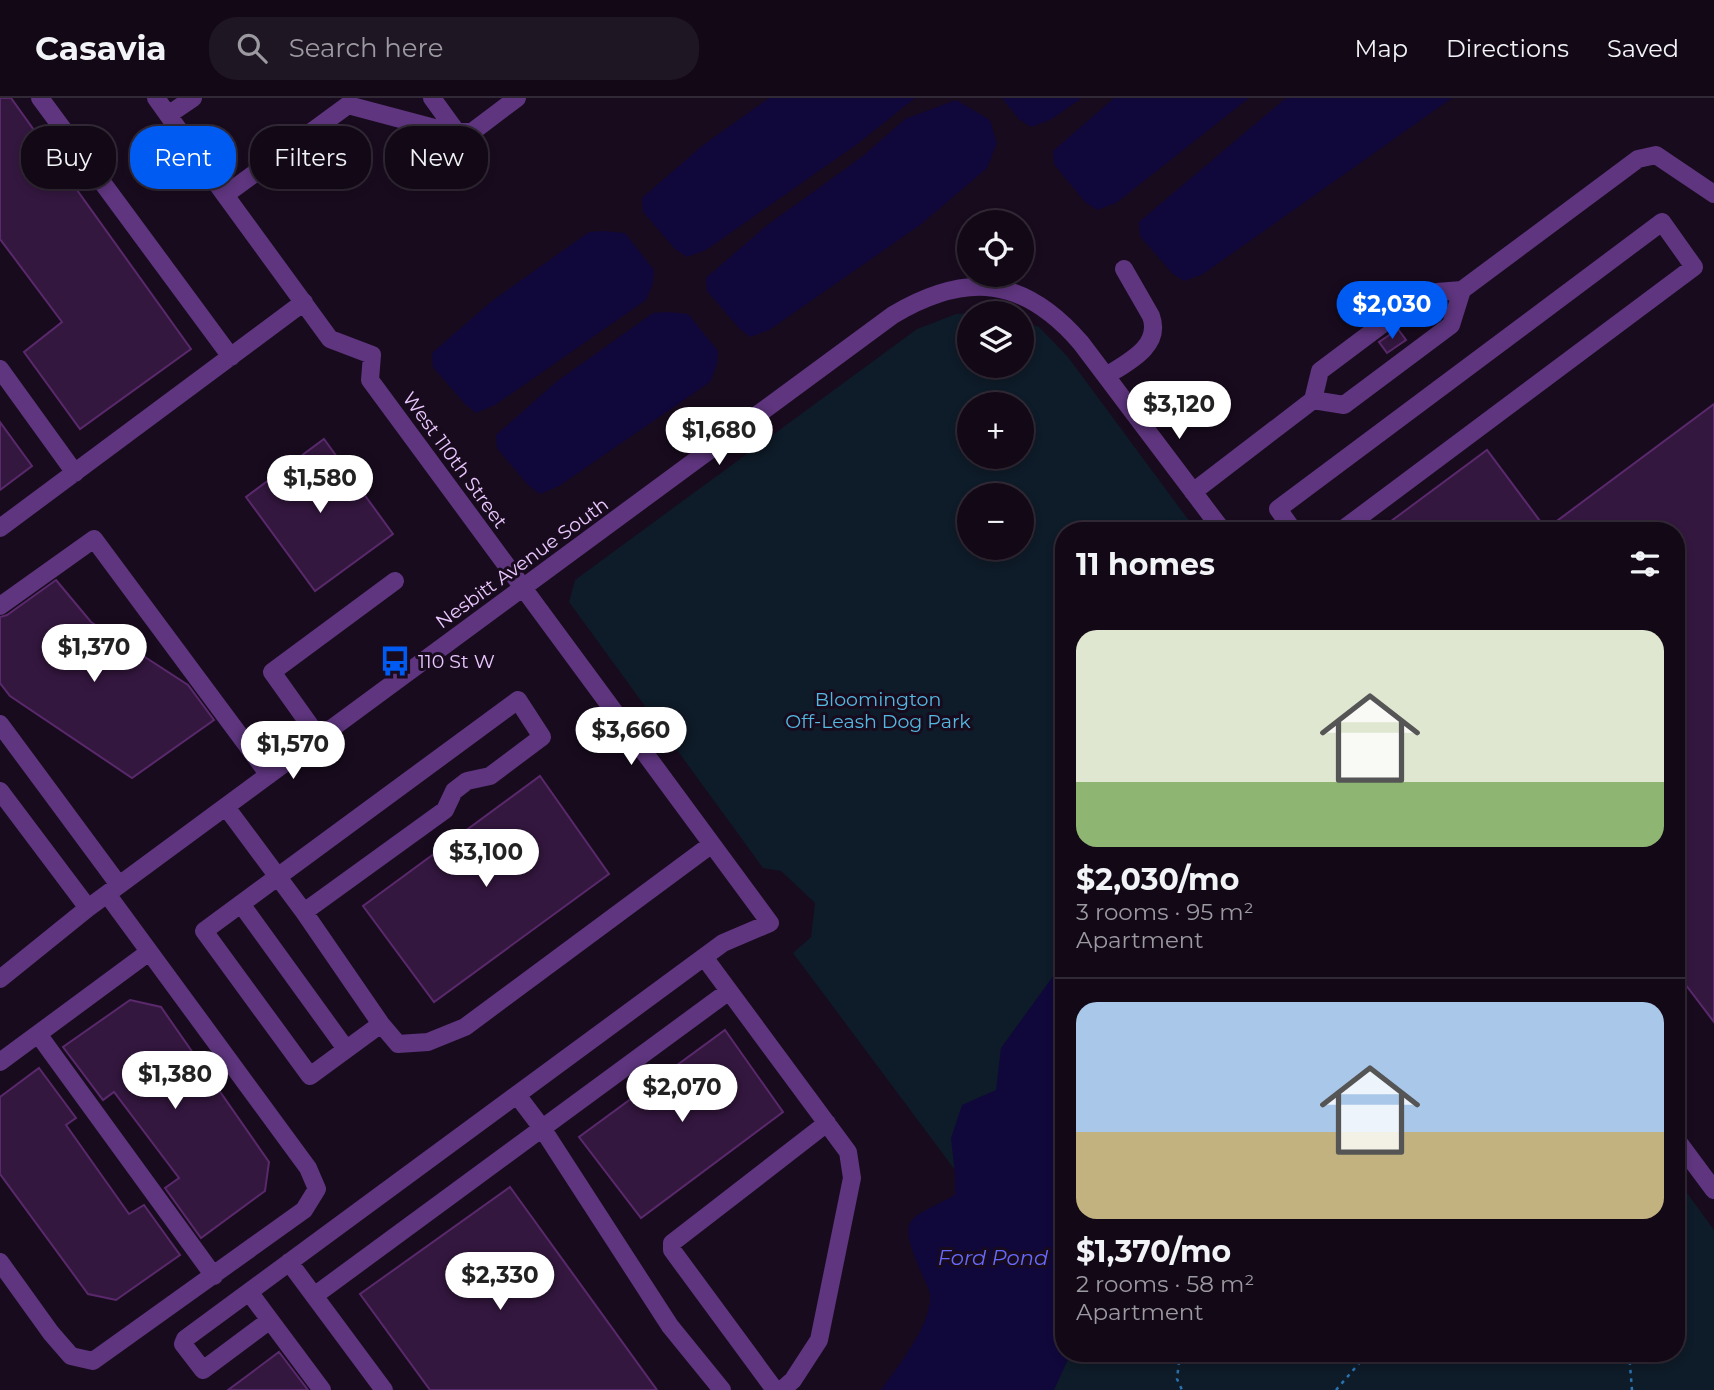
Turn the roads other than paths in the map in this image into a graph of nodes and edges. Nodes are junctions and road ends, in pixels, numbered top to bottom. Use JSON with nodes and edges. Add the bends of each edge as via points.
{"nodes":[{"id":1,"x":40,"y":98,"type":"edge"},
{"id":2,"x":156,"y":98,"type":"edge"},
{"id":3,"x":193,"y":98,"type":"edge"},
{"id":4,"x":432,"y":98,"type":"edge"},
{"id":5,"x":517,"y":98,"type":"edge"},
{"id":6,"x":168,"y":116,"type":"junction"},
{"id":7,"x":426,"y":126,"type":"edge"},
{"id":8,"x":452,"y":126,"type":"edge"},
{"id":9,"x":480,"y":126,"type":"edge"},
{"id":10,"x":1714,"y":194,"type":"edge"},
{"id":11,"x":225,"y":195,"type":"junction"},
{"id":12,"x":1124,"y":269,"type":"dead end"},
{"id":13,"x":1462,"y":290,"type":"junction"},
{"id":14,"x":304,"y":303,"type":"junction"},
{"id":15,"x":231,"y":357,"type":"junction"},
{"id":16,"x":0,"y":369,"type":"edge"},
{"id":17,"x":1106,"y":376,"type":"junction"},
{"id":18,"x":1313,"y":400,"type":"junction"},
{"id":19,"x":75,"y":473,"type":"junction"},
{"id":20,"x":1193,"y":492,"type":"junction"},
{"id":21,"x":1216,"y":522,"type":"edge"},
{"id":22,"x":1287,"y":522,"type":"edge"},
{"id":23,"x":1353,"y":522,"type":"edge"},
{"id":24,"x":0,"y":527,"type":"edge"},
{"id":25,"x":395,"y":581,"type":"dead end"},
{"id":26,"x":523,"y":588,"type":"junction"},
{"id":27,"x":0,"y":606,"type":"edge"},
{"id":28,"x":0,"y":724,"type":"edge"},
{"id":29,"x":319,"y":738,"type":"junction"},
{"id":30,"x":270,"y":775,"type":"junction"},
{"id":31,"x":0,"y":791,"type":"edge"},
{"id":32,"x":226,"y":807,"type":"junction"},
{"id":33,"x":712,"y":844,"type":"junction"},
{"id":34,"x":278,"y":877,"type":"junction"},
{"id":35,"x":113,"y":890,"type":"junction"},
{"id":36,"x":241,"y":904,"type":"junction"},
{"id":37,"x":88,"y":908,"type":"junction"},
{"id":38,"x":304,"y":912,"type":"junction"},
{"id":39,"x":41,"y":944,"type":"junction"},
{"id":40,"x":149,"y":952,"type":"junction"},
{"id":41,"x":704,"y":957,"type":"junction"},
{"id":42,"x":0,"y":971,"type":"edge"},
{"id":43,"x":0,"y":979,"type":"edge"},
{"id":44,"x":729,"y":991,"type":"junction"},
{"id":45,"x":381,"y":1024,"type":"junction"},
{"id":46,"x":38,"y":1034,"type":"junction"},
{"id":47,"x":346,"y":1049,"type":"junction"},
{"id":48,"x":0,"y":1062,"type":"edge"},
{"id":49,"x":517,"y":1095,"type":"junction"},
{"id":50,"x":827,"y":1123,"type":"junction"},
{"id":51,"x":542,"y":1128,"type":"junction"},
{"id":52,"x":1685,"y":1151,"type":"edge"},
{"id":53,"x":1714,"y":1190,"type":"edge"},
{"id":54,"x":0,"y":1262,"type":"edge"},
{"id":55,"x":289,"y":1262,"type":"junction"},
{"id":56,"x":214,"y":1276,"type":"junction"},
{"id":57,"x":249,"y":1292,"type":"junction"},
{"id":58,"x":314,"y":1296,"type":"junction"},
{"id":59,"x":270,"y":1321,"type":"junction"},
{"id":60,"x":322,"y":1390,"type":"edge"},
{"id":61,"x":384,"y":1390,"type":"edge"},
{"id":62,"x":722,"y":1390,"type":"edge"},
{"id":63,"x":775,"y":1390,"type":"edge"},
{"id":64,"x":782,"y":1390,"type":"edge"}],
"edges":[{"from":1,"to":15,"type":"street"},
{"from":2,"to":6,"type":"street"},
{"from":3,"to":6,"type":"street"},
{"from":4,"to":8,"type":"street"},
{"from":5,"to":9,"type":"street"},
{"from":6,"to":11,"type":"street"},
{"from":7,"to":11,"type":"street","via":[[348,106]]},
{"from":10,"to":13,"type":"street","via":[[1656,155],[1638,159]]},
{"from":11,"to":14,"type":"street"},
{"from":12,"to":17,"type":"street","via":[[1154,323],[1153,340]]},
{"from":13,"to":18,"type":"street","via":[[1424,293],[1320,371]]},
{"from":13,"to":18,"type":"street","via":[[1451,325],[1344,405]]},
{"from":14,"to":15,"type":"street"},
{"from":14,"to":26,"type":"street","name":"West 110th Street","via":[[330,339],[372,355],[370,380]]},
{"from":15,"to":19,"type":"street"},
{"from":16,"to":19,"type":"street"},
{"from":17,"to":20,"type":"street","name":"Nesbitt Avenue South"},
{"from":17,"to":26,"type":"street","name":"Nesbitt Avenue South","via":[[1061,320],[1036,302],[978,286],[947,289],[893,315]]},
{"from":18,"to":20,"type":"street"},
{"from":19,"to":24,"type":"street"},
{"from":20,"to":21,"type":"street","name":"Nesbitt Avenue South"},
{"from":22,"to":23,"type":"street","via":[[1278,509],[1662,222],[1693,267]]},
{"from":25,"to":29,"type":"street","via":[[272,672]]},
{"from":26,"to":29,"type":"street","name":"Nesbitt Avenue South"},
{"from":26,"to":33,"type":"street","name":"West 110th Street"},
{"from":27,"to":30,"type":"street","via":[[94,539]]},
{"from":28,"to":35,"type":"street"},
{"from":29,"to":30,"type":"street","name":"Nesbitt Avenue South"},
{"from":30,"to":32,"type":"street","name":"Nesbitt Avenue South"},
{"from":31,"to":37,"type":"street"},
{"from":32,"to":34,"type":"street"},
{"from":32,"to":35,"type":"street","name":"Nesbitt Avenue South"},
{"from":33,"to":41,"type":"street","name":"West 110th Street","via":[[771,923],[723,943]]},
{"from":33,"to":45,"type":"street","via":[[465,1027],[428,1042],[398,1044]]},
{"from":34,"to":36,"type":"street"},
{"from":34,"to":38,"type":"street"},
{"from":34,"to":38,"type":"street","via":[[518,700],[542,737],[490,776],[467,781],[454,791],[445,810]]},
{"from":35,"to":37,"type":"street","name":"Nesbitt Avenue South"},
{"from":35,"to":40,"type":"street"},
{"from":36,"to":47,"type":"street"},
{"from":36,"to":47,"type":"street","via":[[204,931],[310,1076]]},
{"from":37,"to":39,"type":"street","name":"Nesbitt Avenue South"},
{"from":38,"to":45,"type":"street"},
{"from":39,"to":42,"type":"street","name":"Nesbitt Avenue South"},
{"from":39,"to":43,"type":"street","name":"Nesbitt Avenue South"},
{"from":40,"to":46,"type":"street"},
{"from":40,"to":56,"type":"street","via":[[308,1168],[317,1189],[303,1210]]},
{"from":41,"to":44,"type":"street"},
{"from":41,"to":49,"type":"street"},
{"from":44,"to":50,"type":"street"},
{"from":44,"to":51,"type":"street"},
{"from":45,"to":47,"type":"street"},
{"from":46,"to":48,"type":"street"},
{"from":46,"to":56,"type":"street"},
{"from":49,"to":51,"type":"street"},
{"from":49,"to":55,"type":"street"},
{"from":50,"to":63,"type":"street","via":[[672,1243]]},
{"from":50,"to":64,"type":"street","via":[[848,1152],[852,1178],[820,1340]]},
{"from":51,"to":58,"type":"street"},
{"from":51,"to":62,"type":"street","via":[[670,1326]]},
{"from":52,"to":53,"type":"street"},
{"from":54,"to":56,"type":"street","via":[[71,1356],[93,1361]]},
{"from":55,"to":57,"type":"street"},
{"from":55,"to":58,"type":"street"},
{"from":57,"to":59,"type":"street"},
{"from":57,"to":59,"type":"street","via":[[183,1344],[202,1370]]},
{"from":58,"to":61,"type":"street"},
{"from":59,"to":60,"type":"street"}]}
